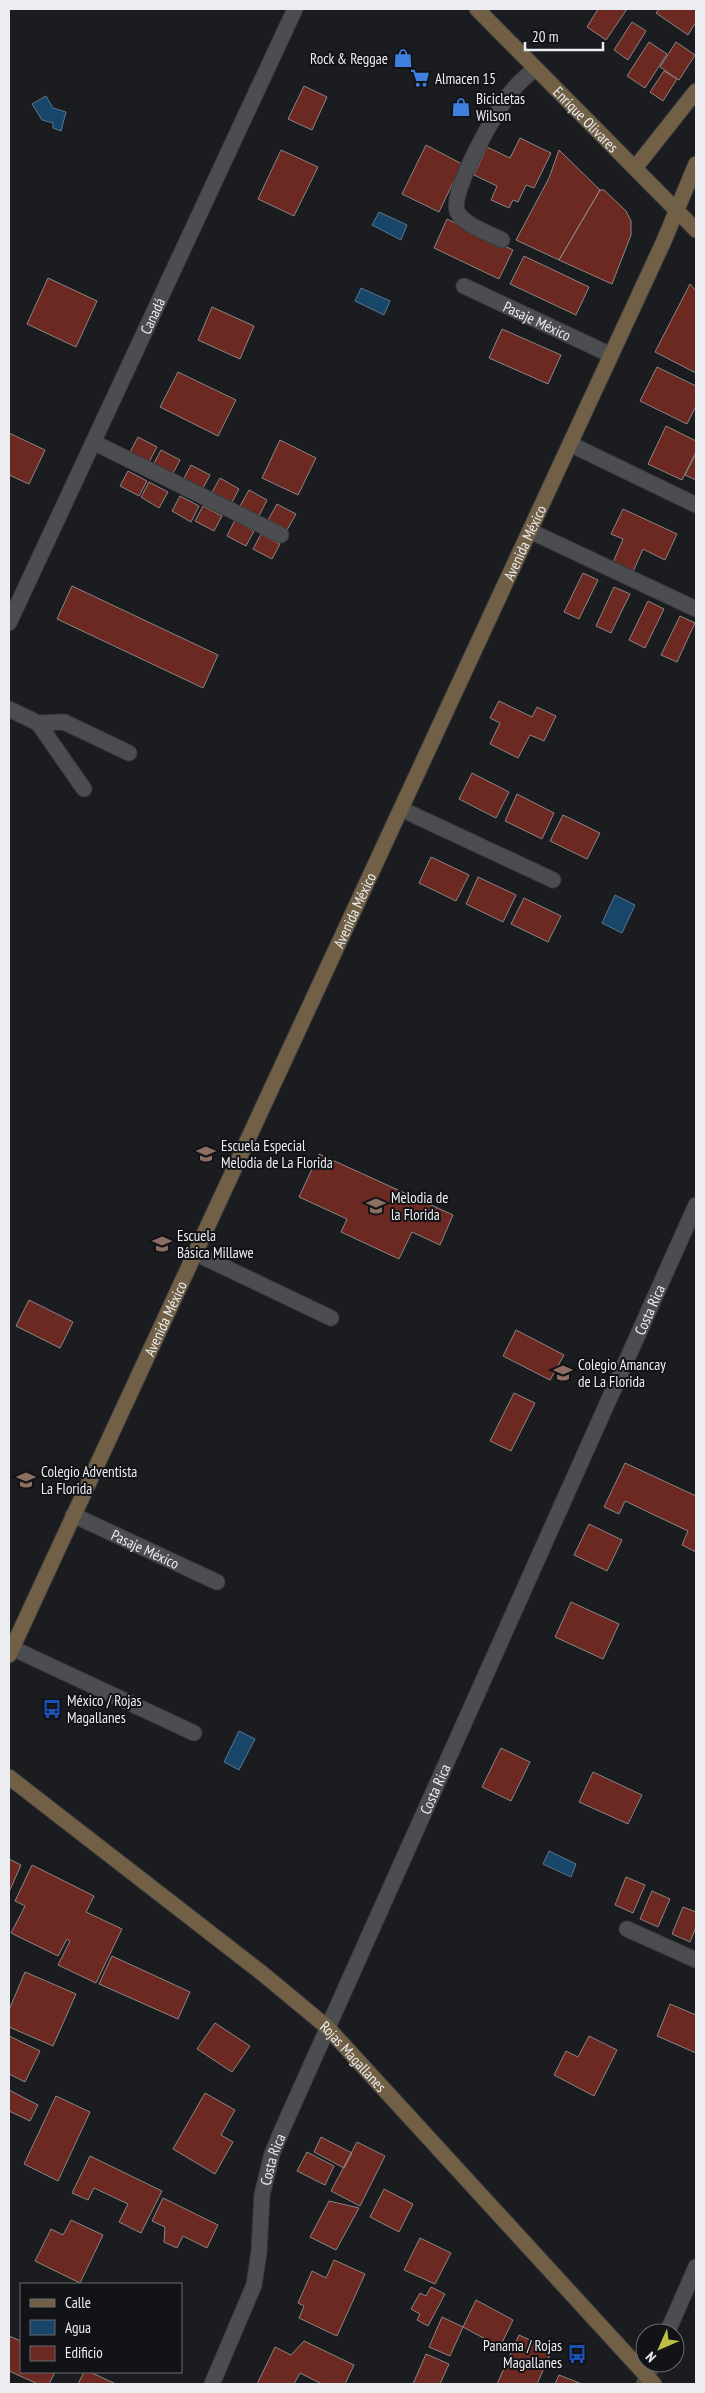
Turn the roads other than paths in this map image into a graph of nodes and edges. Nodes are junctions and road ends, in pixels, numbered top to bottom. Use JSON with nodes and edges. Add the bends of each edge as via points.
{"nodes":[{"id":1,"x":295,"y":9,"type":"edge"},
{"id":2,"x":477,"y":9,"type":"edge"},
{"id":3,"x":535,"y":68,"type":"junction"},
{"id":4,"x":696,"y":91,"type":"edge"},
{"id":5,"x":696,"y":164,"type":"edge"},
{"id":6,"x":635,"y":168,"type":"junction"},
{"id":7,"x":678,"y":212,"type":"junction"},
{"id":8,"x":696,"y":230,"type":"edge"},
{"id":9,"x":502,"y":240,"type":"dead end"},
{"id":10,"x":464,"y":286,"type":"dead end"},
{"id":11,"x":612,"y":355,"type":"junction"},
{"id":12,"x":93,"y":442,"type":"junction"},
{"id":13,"x":570,"y":444,"type":"junction"},
{"id":14,"x":696,"y":505,"type":"edge"},
{"id":15,"x":530,"y":531,"type":"junction"},
{"id":16,"x":281,"y":535,"type":"dead end"},
{"id":17,"x":696,"y":609,"type":"edge"},
{"id":18,"x":9,"y":623,"type":"edge"},
{"id":19,"x":9,"y":709,"type":"edge"},
{"id":20,"x":38,"y":723,"type":"junction"},
{"id":21,"x":129,"y":753,"type":"dead end"},
{"id":22,"x":84,"y":789,"type":"dead end"},
{"id":23,"x":401,"y":809,"type":"junction"},
{"id":24,"x":553,"y":880,"type":"dead end"},
{"id":25,"x":696,"y":1205,"type":"edge"},
{"id":26,"x":195,"y":1253,"type":"junction"},
{"id":27,"x":331,"y":1318,"type":"dead end"},
{"id":28,"x":73,"y":1515,"type":"junction"},
{"id":29,"x":217,"y":1582,"type":"dead end"},
{"id":30,"x":10,"y":1651,"type":"edge"},
{"id":31,"x":194,"y":1733,"type":"dead end"},
{"id":32,"x":9,"y":1777,"type":"edge"},
{"id":33,"x":627,"y":1929,"type":"dead end"},
{"id":34,"x":696,"y":1960,"type":"edge"},
{"id":35,"x":327,"y":2027,"type":"junction"},
{"id":36,"x":696,"y":2267,"type":"edge"},
{"id":37,"x":671,"y":2323,"type":"edge"},
{"id":38,"x":649,"y":2377,"type":"edge"},
{"id":39,"x":212,"y":2384,"type":"edge"}],
"edges":[{"from":1,"to":12,"type":"street","name":"Canadá"},
{"from":2,"to":3,"type":"street","name":"Enrique Olivares"},
{"from":3,"to":6,"type":"street","name":"Enrique Olivares"},
{"from":3,"to":9,"type":"street","via":[[510,92],[498,112],[469,164],[456,203],[458,213],[466,221]]},
{"from":4,"to":6,"type":"street"},
{"from":5,"to":7,"type":"street","name":"Avenida México"},
{"from":6,"to":7,"type":"street","name":"Enrique Olivares"},
{"from":7,"to":8,"type":"street","name":"Enrique Olivares"},
{"from":7,"to":11,"type":"street","name":"Avenida México"},
{"from":10,"to":11,"type":"street","name":"Pasaje México"},
{"from":11,"to":13,"type":"street","name":"Avenida México"},
{"from":12,"to":16,"type":"street"},
{"from":12,"to":18,"type":"street","name":"Canadá"},
{"from":13,"to":14,"type":"street"},
{"from":13,"to":15,"type":"street","name":"Avenida México"},
{"from":15,"to":17,"type":"street"},
{"from":15,"to":23,"type":"street","name":"Avenida México"},
{"from":19,"to":20,"type":"street"},
{"from":20,"to":21,"type":"street","via":[[64,722]]},
{"from":20,"to":22,"type":"street"},
{"from":23,"to":24,"type":"street"},
{"from":23,"to":26,"type":"street","name":"Avenida México"},
{"from":25,"to":35,"type":"street","name":"Costa Rica"},
{"from":26,"to":27,"type":"street"},
{"from":26,"to":28,"type":"street","name":"Avenida México"},
{"from":28,"to":29,"type":"street","name":"Pasaje México"},
{"from":28,"to":30,"type":"street","name":"Avenida México"},
{"from":30,"to":31,"type":"street"},
{"from":32,"to":35,"type":"street","name":"Rojas Magallanes","via":[[256,1968]]},
{"from":33,"to":34,"type":"street"},
{"from":35,"to":38,"type":"street","name":"Rojas Magallanes"},
{"from":35,"to":39,"type":"street","name":"Costa Rica","via":[[272,2154],[262,2195],[260,2252],[254,2285]]},
{"from":36,"to":37,"type":"street"}]}
